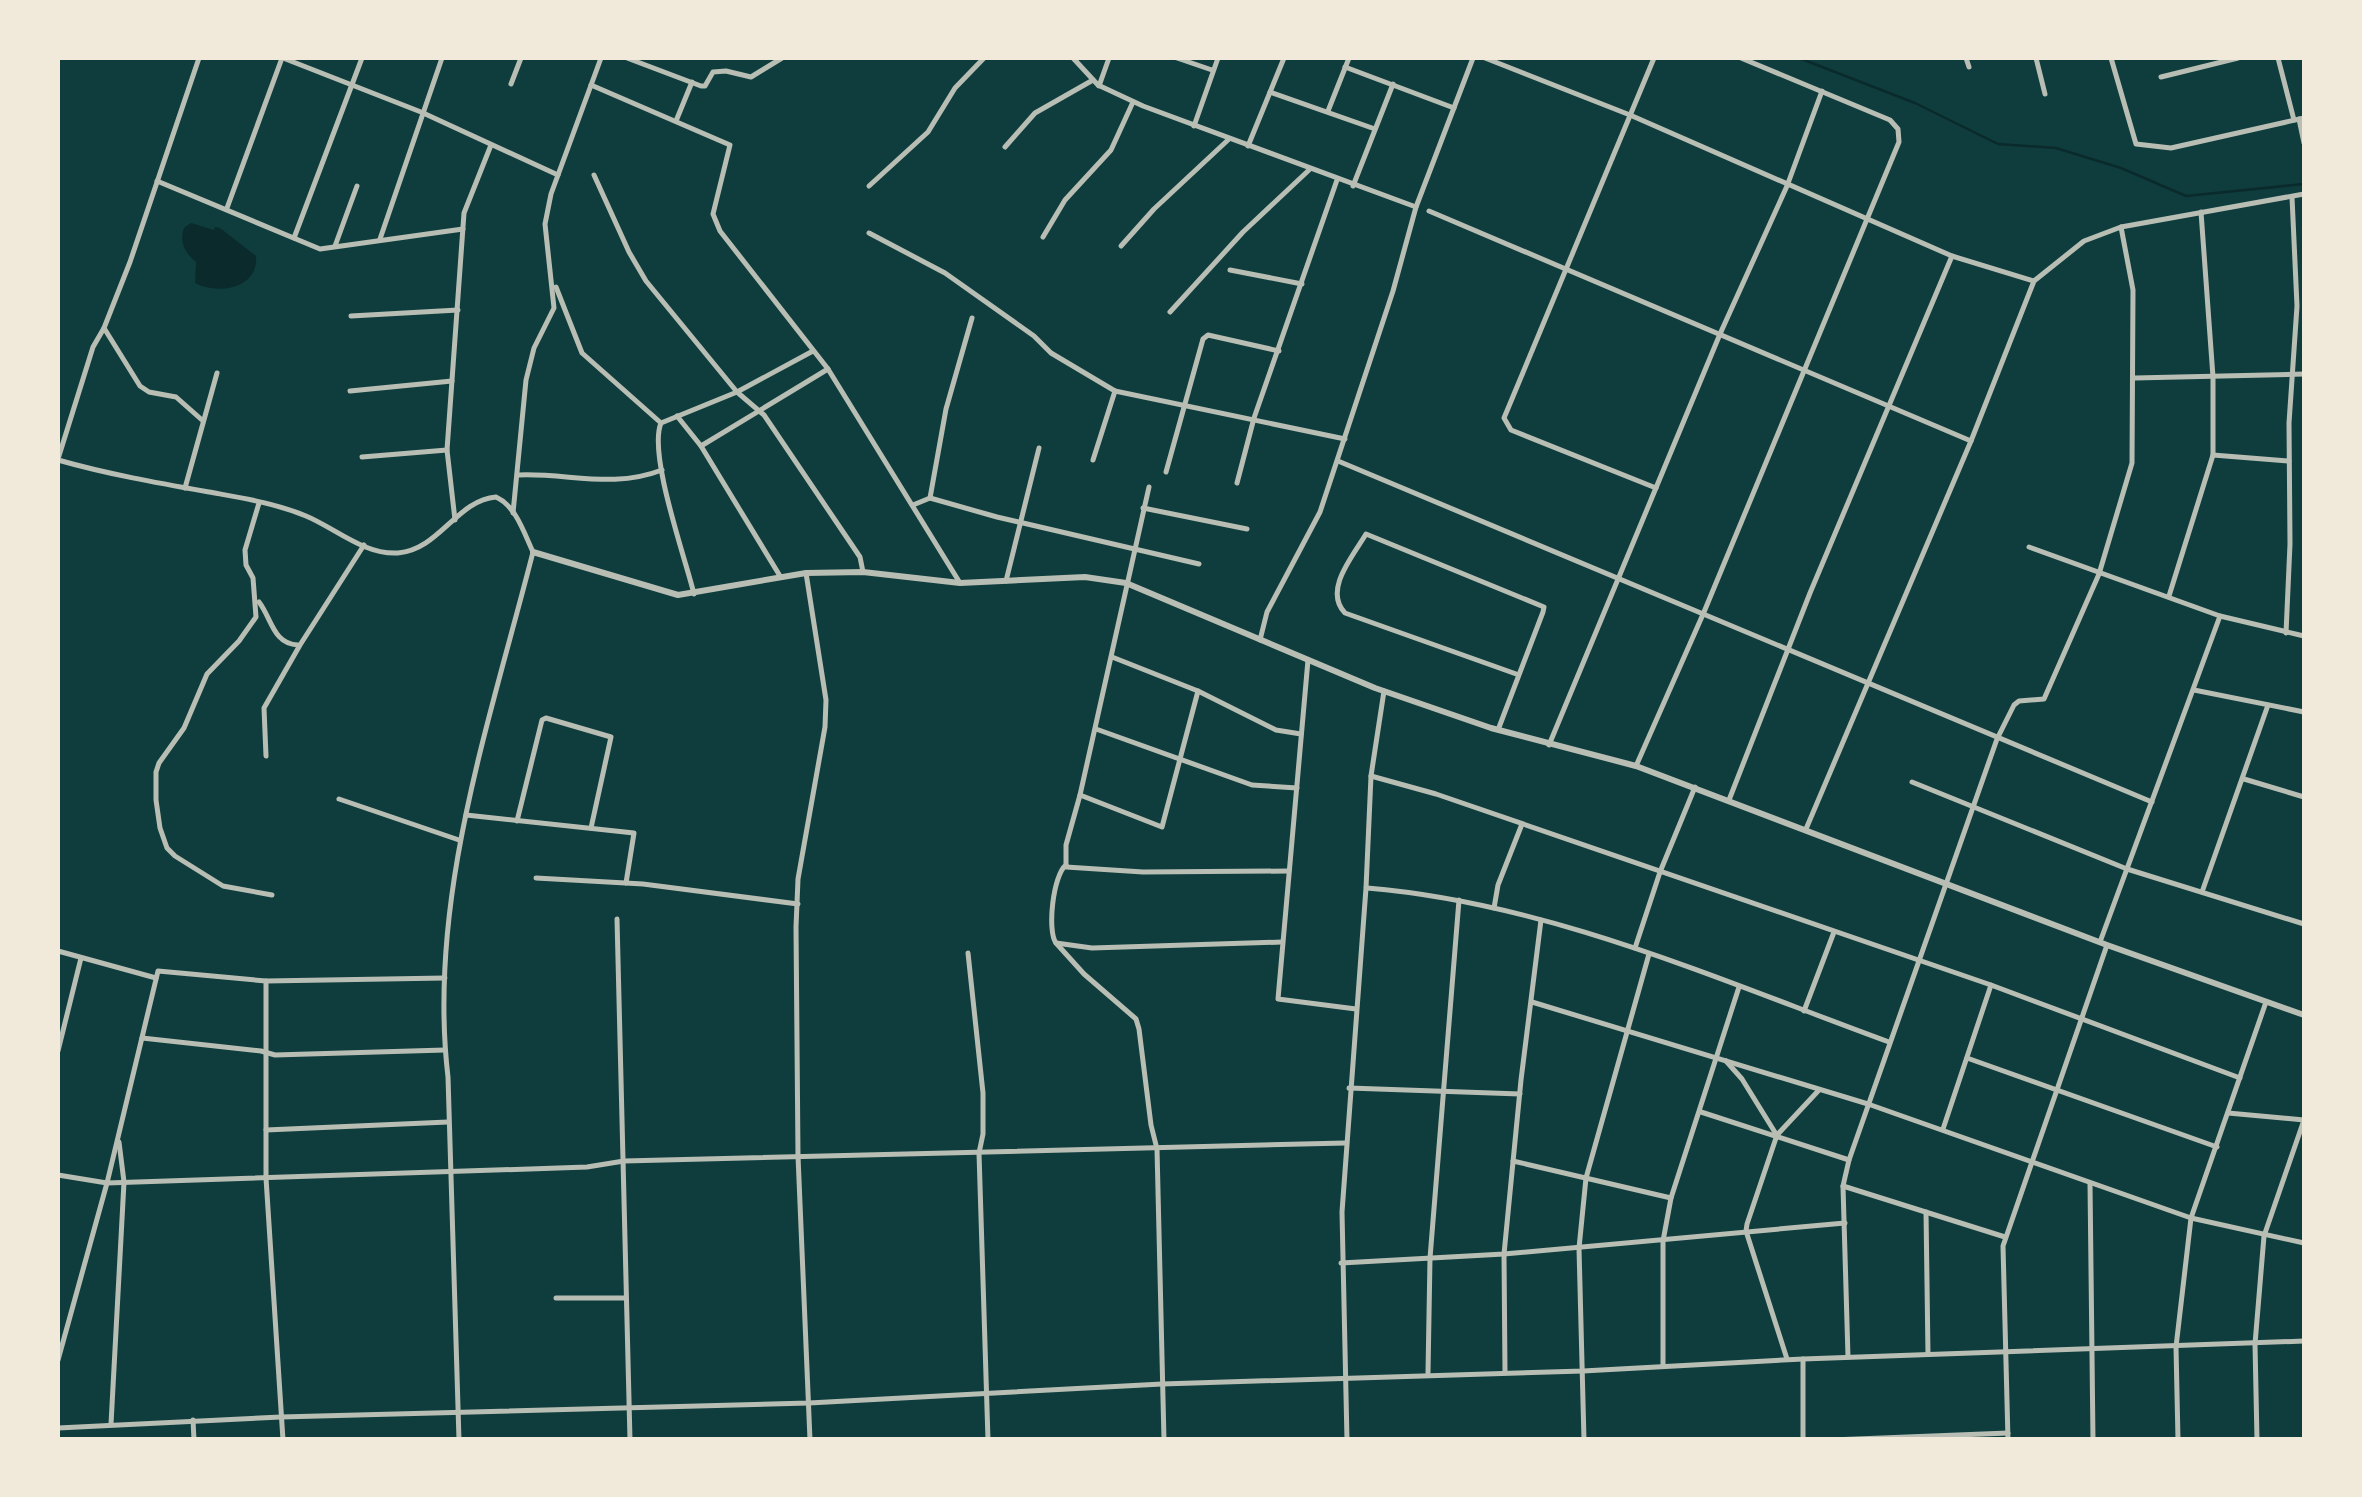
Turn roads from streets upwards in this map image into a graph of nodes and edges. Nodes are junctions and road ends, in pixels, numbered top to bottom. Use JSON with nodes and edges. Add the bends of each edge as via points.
{"nodes":[{"id":1,"x":199,"y":58,"type":"edge"},
{"id":2,"x":283,"y":58,"type":"edge"},
{"id":3,"x":362,"y":58,"type":"edge"},
{"id":4,"x":442,"y":58,"type":"edge"},
{"id":5,"x":521,"y":58,"type":"edge"},
{"id":6,"x":601,"y":58,"type":"edge"},
{"id":7,"x":627,"y":58,"type":"edge"},
{"id":8,"x":782,"y":58,"type":"edge"},
{"id":9,"x":984,"y":58,"type":"edge"},
{"id":10,"x":1073,"y":58,"type":"edge"},
{"id":11,"x":1109,"y":58,"type":"edge"},
{"id":12,"x":1178,"y":58,"type":"edge"},
{"id":13,"x":1218,"y":58,"type":"edge"},
{"id":14,"x":1284,"y":58,"type":"edge"},
{"id":15,"x":1348,"y":58,"type":"edge"},
{"id":16,"x":1473,"y":58,"type":"edge"},
{"id":17,"x":1485,"y":58,"type":"edge"},
{"id":18,"x":1654,"y":58,"type":"edge"},
{"id":19,"x":1741,"y":58,"type":"edge"},
{"id":20,"x":1966,"y":58,"type":"edge"},
{"id":21,"x":2036,"y":58,"type":"edge"},
{"id":22,"x":2111,"y":58,"type":"edge"},
{"id":23,"x":2238,"y":58,"type":"edge"},
{"id":24,"x":2278,"y":58,"type":"edge"},
{"id":25,"x":1345,"y":66,"type":"junction"},
{"id":26,"x":1968,"y":67,"type":"dead end"},
{"id":27,"x":1214,"y":70,"type":"junction"},
{"id":28,"x":2161,"y":78,"type":"dead end"},
{"id":29,"x":1093,"y":80,"type":"junction"},
{"id":30,"x":692,"y":82,"type":"junction"},
{"id":31,"x":511,"y":84,"type":"dead end"},
{"id":32,"x":1393,"y":84,"type":"junction"},
{"id":33,"x":591,"y":85,"type":"junction"},
{"id":34,"x":352,"y":86,"type":"junction"},
{"id":35,"x":1099,"y":86,"type":"junction"},
{"id":36,"x":1822,"y":90,"type":"junction"},
{"id":37,"x":1270,"y":92,"type":"junction"},
{"id":38,"x":2046,"y":94,"type":"dead end"},
{"id":39,"x":1133,"y":102,"type":"junction"},
{"id":40,"x":1454,"y":108,"type":"junction"},
{"id":41,"x":420,"y":112,"type":"junction"},
{"id":42,"x":1328,"y":112,"type":"junction"},
{"id":43,"x":1630,"y":115,"type":"junction"},
{"id":44,"x":2299,"y":119,"type":"edge"},
{"id":45,"x":676,"y":122,"type":"junction"},
{"id":46,"x":1194,"y":126,"type":"junction"},
{"id":47,"x":1375,"y":130,"type":"junction"},
{"id":48,"x":1229,"y":139,"type":"junction"},
{"id":49,"x":2304,"y":143,"type":"edge"},
{"id":50,"x":491,"y":145,"type":"junction"},
{"id":51,"x":1248,"y":146,"type":"junction"},
{"id":52,"x":1005,"y":147,"type":"dead end"},
{"id":53,"x":1309,"y":170,"type":"junction"},
{"id":54,"x":558,"y":174,"type":"junction"},
{"id":55,"x":594,"y":174,"type":"dead end"},
{"id":56,"x":1337,"y":180,"type":"junction"},
{"id":57,"x":157,"y":181,"type":"junction"},
{"id":58,"x":357,"y":186,"type":"dead end"},
{"id":59,"x":869,"y":186,"type":"dead end"},
{"id":60,"x":1353,"y":186,"type":"junction"},
{"id":61,"x":1787,"y":186,"type":"junction"},
{"id":62,"x":2304,"y":194,"type":"edge"},
{"id":63,"x":2292,"y":196,"type":"junction"},
{"id":64,"x":1416,"y":207,"type":"junction"},
{"id":65,"x":227,"y":208,"type":"junction"},
{"id":66,"x":1429,"y":211,"type":"dead end"},
{"id":67,"x":2201,"y":212,"type":"junction"},
{"id":68,"x":1866,"y":220,"type":"junction"},
{"id":69,"x":2121,"y":227,"type":"junction"},
{"id":70,"x":464,"y":229,"type":"junction"},
{"id":71,"x":868,"y":233,"type":"dead end"},
{"id":72,"x":1042,"y":237,"type":"dead end"},
{"id":73,"x":294,"y":238,"type":"junction"},
{"id":74,"x":380,"y":238,"type":"junction"},
{"id":75,"x":335,"y":246,"type":"junction"},
{"id":76,"x":1121,"y":246,"type":"dead end"},
{"id":77,"x":1952,"y":256,"type":"junction"},
{"id":78,"x":1566,"y":269,"type":"junction"},
{"id":79,"x":1230,"y":270,"type":"dead end"},
{"id":80,"x":553,"y":272,"type":"junction"},
{"id":81,"x":2034,"y":281,"type":"junction"},
{"id":82,"x":1302,"y":284,"type":"junction"},
{"id":83,"x":459,"y":310,"type":"junction"},
{"id":84,"x":1170,"y":312,"type":"dead end"},
{"id":85,"x":351,"y":316,"type":"dead end"},
{"id":86,"x":972,"y":318,"type":"dead end"},
{"id":87,"x":104,"y":328,"type":"junction"},
{"id":88,"x":1720,"y":334,"type":"junction"},
{"id":89,"x":813,"y":351,"type":"junction"},
{"id":90,"x":1279,"y":352,"type":"junction"},
{"id":91,"x":828,"y":369,"type":"junction"},
{"id":92,"x":1805,"y":371,"type":"junction"},
{"id":93,"x":216,"y":373,"type":"dead end"},
{"id":94,"x":2291,"y":374,"type":"junction"},
{"id":95,"x":2304,"y":374,"type":"edge"},
{"id":96,"x":2213,"y":377,"type":"junction"},
{"id":97,"x":2135,"y":378,"type":"junction"},
{"id":98,"x":452,"y":381,"type":"junction"},
{"id":99,"x":350,"y":391,"type":"dead end"},
{"id":100,"x":1115,"y":391,"type":"junction"},
{"id":101,"x":737,"y":392,"type":"junction"},
{"id":102,"x":1182,"y":405,"type":"junction"},
{"id":103,"x":1888,"y":405,"type":"junction"},
{"id":104,"x":758,"y":410,"type":"junction"},
{"id":105,"x":677,"y":416,"type":"junction"},
{"id":106,"x":1254,"y":418,"type":"junction"},
{"id":107,"x":202,"y":420,"type":"junction"},
{"id":108,"x":661,"y":423,"type":"junction"},
{"id":109,"x":1345,"y":439,"type":"junction"},
{"id":110,"x":1971,"y":441,"type":"junction"},
{"id":111,"x":701,"y":446,"type":"junction"},
{"id":112,"x":1039,"y":448,"type":"dead end"},
{"id":113,"x":447,"y":450,"type":"junction"},
{"id":114,"x":2212,"y":455,"type":"junction"},
{"id":115,"x":362,"y":457,"type":"dead end"},
{"id":116,"x":58,"y":459,"type":"edge"},
{"id":117,"x":1093,"y":460,"type":"dead end"},
{"id":118,"x":2289,"y":460,"type":"junction"},
{"id":119,"x":1338,"y":461,"type":"junction"},
{"id":120,"x":662,"y":470,"type":"junction"},
{"id":121,"x":1166,"y":472,"type":"dead end"},
{"id":122,"x":519,"y":475,"type":"junction"},
{"id":123,"x":1237,"y":483,"type":"dead end"},
{"id":124,"x":1149,"y":487,"type":"dead end"},
{"id":125,"x":185,"y":488,"type":"junction"},
{"id":126,"x":1656,"y":488,"type":"junction"},
{"id":127,"x":930,"y":498,"type":"junction"},
{"id":128,"x":260,"y":502,"type":"junction"},
{"id":129,"x":914,"y":506,"type":"junction"},
{"id":130,"x":1143,"y":508,"type":"junction"},
{"id":131,"x":513,"y":512,"type":"junction"},
{"id":132,"x":455,"y":520,"type":"junction"},
{"id":133,"x":1020,"y":522,"type":"junction"},
{"id":134,"x":1247,"y":529,"type":"dead end"},
{"id":135,"x":364,"y":545,"type":"junction"},
{"id":136,"x":1134,"y":546,"type":"junction"},
{"id":137,"x":2030,"y":547,"type":"dead end"},
{"id":138,"x":533,"y":552,"type":"junction"},
{"id":139,"x":1200,"y":564,"type":"dead end"},
{"id":140,"x":863,"y":572,"type":"junction"},
{"id":141,"x":806,"y":573,"type":"junction"},
{"id":142,"x":2100,"y":574,"type":"junction"},
{"id":143,"x":780,"y":576,"type":"junction"},
{"id":144,"x":1619,"y":576,"type":"junction"},
{"id":145,"x":1006,"y":581,"type":"junction"},
{"id":146,"x":1126,"y":582,"type":"junction"},
{"id":147,"x":960,"y":583,"type":"junction"},
{"id":148,"x":694,"y":594,"type":"junction"},
{"id":149,"x":2169,"y":596,"type":"junction"},
{"id":150,"x":257,"y":599,"type":"junction"},
{"id":151,"x":1704,"y":612,"type":"junction"},
{"id":152,"x":2220,"y":616,"type":"junction"},
{"id":153,"x":2286,"y":634,"type":"junction"},
{"id":154,"x":2304,"y":636,"type":"edge"},
{"id":155,"x":1260,"y":640,"type":"junction"},
{"id":156,"x":300,"y":645,"type":"junction"},
{"id":157,"x":1788,"y":648,"type":"junction"},
{"id":158,"x":1112,"y":657,"type":"junction"},
{"id":159,"x":1308,"y":660,"type":"junction"},
{"id":160,"x":1519,"y":675,"type":"junction"},
{"id":161,"x":1869,"y":682,"type":"junction"},
{"id":162,"x":2194,"y":690,"type":"junction"},
{"id":163,"x":1198,"y":692,"type":"junction"},
{"id":164,"x":1384,"y":692,"type":"junction"},
{"id":165,"x":2268,"y":705,"type":"junction"},
{"id":166,"x":2304,"y":712,"type":"edge"},
{"id":167,"x":1096,"y":730,"type":"junction"},
{"id":168,"x":1498,"y":730,"type":"junction"},
{"id":169,"x":1301,"y":734,"type":"junction"},
{"id":170,"x":1998,"y":739,"type":"junction"},
{"id":171,"x":1549,"y":745,"type":"junction"},
{"id":172,"x":266,"y":756,"type":"dead end"},
{"id":173,"x":1182,"y":759,"type":"junction"},
{"id":174,"x":1636,"y":766,"type":"junction"},
{"id":175,"x":1371,"y":776,"type":"junction"},
{"id":176,"x":2244,"y":779,"type":"junction"},
{"id":177,"x":1912,"y":782,"type":"dead end"},
{"id":178,"x":1694,"y":787,"type":"junction"},
{"id":179,"x":1297,"y":788,"type":"junction"},
{"id":180,"x":1080,"y":795,"type":"junction"},
{"id":181,"x":2304,"y":797,"type":"edge"},
{"id":182,"x":339,"y":799,"type":"dead end"},
{"id":183,"x":1729,"y":800,"type":"junction"},
{"id":184,"x":2152,"y":802,"type":"junction"},
{"id":185,"x":1973,"y":808,"type":"junction"},
{"id":186,"x":466,"y":815,"type":"junction"},
{"id":187,"x":517,"y":820,"type":"junction"},
{"id":188,"x":1522,"y":824,"type":"junction"},
{"id":189,"x":591,"y":828,"type":"junction"},
{"id":190,"x":1806,"y":829,"type":"junction"},
{"id":191,"x":460,"y":840,"type":"junction"},
{"id":192,"x":1066,"y":864,"type":"junction"},
{"id":193,"x":2127,"y":869,"type":"junction"},
{"id":194,"x":1290,"y":871,"type":"junction"},
{"id":195,"x":1660,"y":872,"type":"junction"},
{"id":196,"x":536,"y":878,"type":"dead end"},
{"id":197,"x":1946,"y":882,"type":"junction"},
{"id":198,"x":626,"y":883,"type":"junction"},
{"id":199,"x":1366,"y":888,"type":"junction"},
{"id":200,"x":2202,"y":892,"type":"junction"},
{"id":201,"x":272,"y":895,"type":"dead end"},
{"id":202,"x":1459,"y":900,"type":"junction"},
{"id":203,"x":798,"y":904,"type":"junction"},
{"id":204,"x":1494,"y":908,"type":"junction"},
{"id":205,"x":617,"y":920,"type":"dead end"},
{"id":206,"x":1541,"y":920,"type":"junction"},
{"id":207,"x":2304,"y":924,"type":"edge"},
{"id":208,"x":1834,"y":932,"type":"junction"},
{"id":209,"x":1282,"y":942,"type":"junction"},
{"id":210,"x":1056,"y":943,"type":"junction"},
{"id":211,"x":2103,"y":943,"type":"junction"},
{"id":212,"x":1635,"y":949,"type":"junction"},
{"id":213,"x":58,"y":951,"type":"edge"},
{"id":214,"x":968,"y":953,"type":"dead end"},
{"id":215,"x":1649,"y":954,"type":"junction"},
{"id":216,"x":81,"y":958,"type":"junction"},
{"id":217,"x":1918,"y":961,"type":"junction"},
{"id":218,"x":156,"y":978,"type":"junction"},
{"id":219,"x":445,"y":978,"type":"junction"},
{"id":220,"x":266,"y":981,"type":"junction"},
{"id":221,"x":1990,"y":985,"type":"junction"},
{"id":222,"x":1739,"y":987,"type":"junction"},
{"id":223,"x":1532,"y":1002,"type":"junction"},
{"id":224,"x":2266,"y":1002,"type":"junction"},
{"id":225,"x":2304,"y":1003,"type":"edge"},
{"id":226,"x":1356,"y":1009,"type":"junction"},
{"id":227,"x":1804,"y":1011,"type":"junction"},
{"id":228,"x":2303,"y":1014,"type":"edge"},
{"id":229,"x":2081,"y":1018,"type":"junction"},
{"id":230,"x":1629,"y":1030,"type":"junction"},
{"id":231,"x":142,"y":1038,"type":"junction"},
{"id":232,"x":1889,"y":1042,"type":"junction"},
{"id":233,"x":444,"y":1050,"type":"junction"},
{"id":234,"x":58,"y":1051,"type":"edge"},
{"id":235,"x":268,"y":1053,"type":"junction"},
{"id":236,"x":1722,"y":1058,"type":"junction"},
{"id":237,"x":1967,"y":1058,"type":"junction"},
{"id":238,"x":2240,"y":1078,"type":"junction"},
{"id":239,"x":1349,"y":1088,"type":"junction"},
{"id":240,"x":2056,"y":1088,"type":"junction"},
{"id":241,"x":1819,"y":1090,"type":"junction"},
{"id":242,"x":1444,"y":1092,"type":"junction"},
{"id":243,"x":1520,"y":1094,"type":"junction"},
{"id":244,"x":1868,"y":1104,"type":"junction"},
{"id":245,"x":1700,"y":1112,"type":"junction"},
{"id":246,"x":2228,"y":1113,"type":"junction"},
{"id":247,"x":2304,"y":1120,"type":"edge"},
{"id":248,"x":448,"y":1122,"type":"junction"},
{"id":249,"x":265,"y":1130,"type":"junction"},
{"id":250,"x":1942,"y":1130,"type":"junction"},
{"id":251,"x":118,"y":1136,"type":"junction"},
{"id":252,"x":1776,"y":1136,"type":"junction"},
{"id":253,"x":1345,"y":1143,"type":"junction"},
{"id":254,"x":2217,"y":1147,"type":"junction"},
{"id":255,"x":1157,"y":1149,"type":"junction"},
{"id":256,"x":979,"y":1153,"type":"junction"},
{"id":257,"x":798,"y":1156,"type":"junction"},
{"id":258,"x":1850,"y":1160,"type":"junction"},
{"id":259,"x":624,"y":1161,"type":"junction"},
{"id":260,"x":1513,"y":1161,"type":"junction"},
{"id":261,"x":2030,"y":1162,"type":"junction"},
{"id":262,"x":449,"y":1172,"type":"junction"},
{"id":263,"x":58,"y":1175,"type":"edge"},
{"id":264,"x":266,"y":1178,"type":"junction"},
{"id":265,"x":1586,"y":1178,"type":"junction"},
{"id":266,"x":124,"y":1182,"type":"junction"},
{"id":267,"x":2090,"y":1182,"type":"junction"},
{"id":268,"x":107,"y":1183,"type":"junction"},
{"id":269,"x":1843,"y":1186,"type":"junction"},
{"id":270,"x":1671,"y":1198,"type":"junction"},
{"id":271,"x":1926,"y":1212,"type":"junction"},
{"id":272,"x":2191,"y":1218,"type":"junction"},
{"id":273,"x":1846,"y":1223,"type":"junction"},
{"id":274,"x":1746,"y":1232,"type":"junction"},
{"id":275,"x":2264,"y":1236,"type":"junction"},
{"id":276,"x":2005,"y":1237,"type":"junction"},
{"id":277,"x":1663,"y":1241,"type":"junction"},
{"id":278,"x":2304,"y":1243,"type":"edge"},
{"id":279,"x":1579,"y":1248,"type":"junction"},
{"id":280,"x":1504,"y":1254,"type":"junction"},
{"id":281,"x":1430,"y":1258,"type":"junction"},
{"id":282,"x":1341,"y":1263,"type":"junction"},
{"id":283,"x":556,"y":1298,"type":"dead end"},
{"id":284,"x":626,"y":1298,"type":"junction"},
{"id":285,"x":2304,"y":1341,"type":"edge"},
{"id":286,"x":2255,"y":1344,"type":"junction"},
{"id":287,"x":2176,"y":1347,"type":"junction"},
{"id":288,"x":2090,"y":1349,"type":"junction"},
{"id":289,"x":2005,"y":1352,"type":"junction"},
{"id":290,"x":1928,"y":1354,"type":"junction"},
{"id":291,"x":1848,"y":1357,"type":"junction"},
{"id":292,"x":1804,"y":1358,"type":"junction"},
{"id":293,"x":58,"y":1360,"type":"edge"},
{"id":294,"x":1787,"y":1360,"type":"junction"},
{"id":295,"x":1663,"y":1366,"type":"junction"},
{"id":296,"x":1583,"y":1370,"type":"junction"},
{"id":297,"x":1505,"y":1372,"type":"junction"},
{"id":298,"x":1428,"y":1373,"type":"junction"},
{"id":299,"x":1344,"y":1378,"type":"junction"},
{"id":300,"x":1162,"y":1384,"type":"junction"},
{"id":301,"x":987,"y":1393,"type":"junction"},
{"id":302,"x":809,"y":1403,"type":"junction"},
{"id":303,"x":628,"y":1407,"type":"junction"},
{"id":304,"x":458,"y":1413,"type":"junction"},
{"id":305,"x":281,"y":1417,"type":"junction"},
{"id":306,"x":194,"y":1420,"type":"junction"},
{"id":307,"x":111,"y":1424,"type":"junction"},
{"id":308,"x":58,"y":1428,"type":"edge"},
{"id":309,"x":2008,"y":1436,"type":"edge"},
{"id":310,"x":194,"y":1440,"type":"edge"},
{"id":311,"x":283,"y":1440,"type":"edge"},
{"id":312,"x":460,"y":1440,"type":"edge"},
{"id":313,"x":630,"y":1440,"type":"edge"},
{"id":314,"x":810,"y":1440,"type":"edge"},
{"id":315,"x":988,"y":1440,"type":"edge"},
{"id":316,"x":1164,"y":1440,"type":"edge"},
{"id":317,"x":1347,"y":1440,"type":"edge"},
{"id":318,"x":1584,"y":1440,"type":"edge"},
{"id":319,"x":1803,"y":1440,"type":"edge"},
{"id":320,"x":1832,"y":1440,"type":"edge"},
{"id":321,"x":2093,"y":1440,"type":"edge"},
{"id":322,"x":2178,"y":1440,"type":"edge"},
{"id":323,"x":2257,"y":1440,"type":"edge"}],
"edges":[{"from":1,"to":57,"type":"street"},
{"from":2,"to":34,"type":"street"},
{"from":2,"to":65,"type":"street"},
{"from":3,"to":34,"type":"street"},
{"from":4,"to":41,"type":"street"},
{"from":5,"to":31,"type":"street"},
{"from":6,"to":33,"type":"street"},
{"from":7,"to":30,"type":"street"},
{"from":8,"to":30,"type":"street","via":[[752,77],[717,71],[705,86]]},
{"from":9,"to":59,"type":"street","via":[[928,132]]},
{"from":10,"to":29,"type":"street"},
{"from":11,"to":35,"type":"street"},
{"from":12,"to":27,"type":"street"},
{"from":13,"to":27,"type":"street"},
{"from":14,"to":37,"type":"street"},
{"from":15,"to":25,"type":"street"},
{"from":16,"to":40,"type":"street"},
{"from":17,"to":43,"type":"street"},
{"from":18,"to":43,"type":"street"},
{"from":19,"to":36,"type":"street"},
{"from":20,"to":26,"type":"street"},
{"from":21,"to":38,"type":"street"},
{"from":22,"to":44,"type":"street","via":[[2136,144],[2171,148]]},
{"from":23,"to":28,"type":"street"},
{"from":24,"to":44,"type":"street"},
{"from":25,"to":32,"type":"street"},
{"from":25,"to":42,"type":"street"},
{"from":27,"to":46,"type":"street"},
{"from":29,"to":35,"type":"street"},
{"from":29,"to":52,"type":"street","via":[[1035,113]]},
{"from":30,"to":45,"type":"street"},
{"from":32,"to":40,"type":"street"},
{"from":32,"to":47,"type":"street"},
{"from":33,"to":45,"type":"street"},
{"from":33,"to":54,"type":"street"},
{"from":34,"to":41,"type":"street"},
{"from":34,"to":73,"type":"street"},
{"from":35,"to":39,"type":"street"},
{"from":36,"to":61,"type":"street"},
{"from":36,"to":68,"type":"street","via":[[1890,120],[1899,135]]},
{"from":37,"to":42,"type":"street"},
{"from":37,"to":51,"type":"street"},
{"from":39,"to":46,"type":"street"},
{"from":39,"to":72,"type":"street","via":[[1111,150]]},
{"from":40,"to":64,"type":"street"},
{"from":41,"to":50,"type":"street"},
{"from":41,"to":74,"type":"street"},
{"from":42,"to":47,"type":"street"},
{"from":43,"to":61,"type":"street"},
{"from":43,"to":78,"type":"street"},
{"from":44,"to":49,"type":"street"},
{"from":45,"to":89,"type":"street","via":[[730,145],[713,214]]},
{"from":46,"to":48,"type":"street"},
{"from":47,"to":60,"type":"street"},
{"from":48,"to":51,"type":"street"},
{"from":48,"to":76,"type":"street"},
{"from":50,"to":54,"type":"street"},
{"from":50,"to":70,"type":"street","via":[[464,212]]},
{"from":51,"to":53,"type":"street"},
{"from":53,"to":56,"type":"street"},
{"from":53,"to":84,"type":"street"},
{"from":54,"to":80,"type":"street","via":[[545,224]]},
{"from":55,"to":101,"type":"street","via":[[636,264]]},
{"from":56,"to":60,"type":"street"},
{"from":56,"to":82,"type":"street"},
{"from":57,"to":65,"type":"street"},
{"from":57,"to":87,"type":"street"},
{"from":58,"to":75,"type":"street"},
{"from":60,"to":64,"type":"street"},
{"from":61,"to":68,"type":"street"},
{"from":61,"to":88,"type":"street"},
{"from":62,"to":63,"type":"street"},
{"from":63,"to":67,"type":"street"},
{"from":63,"to":94,"type":"street","via":[[2297,306]]},
{"from":64,"to":109,"type":"street"},
{"from":65,"to":73,"type":"street"},
{"from":66,"to":78,"type":"street"},
{"from":67,"to":69,"type":"street"},
{"from":67,"to":96,"type":"street"},
{"from":68,"to":77,"type":"street"},
{"from":68,"to":92,"type":"street"},
{"from":69,"to":81,"type":"street","via":[[2084,241]]},
{"from":69,"to":97,"type":"street","via":[[2133,290]]},
{"from":70,"to":74,"type":"street"},
{"from":70,"to":83,"type":"street"},
{"from":71,"to":100,"type":"street","via":[[944,273],[1051,353]]},
{"from":73,"to":75,"type":"street","via":[[320,249]]},
{"from":74,"to":75,"type":"street"},
{"from":77,"to":81,"type":"street"},
{"from":77,"to":103,"type":"street"},
{"from":78,"to":88,"type":"street"},
{"from":78,"to":126,"type":"street","via":[[1504,423]]},
{"from":79,"to":82,"type":"street"},
{"from":80,"to":108,"type":"street","via":[[582,353]]},
{"from":80,"to":122,"type":"street","via":[[554,308],[526,380]]},
{"from":81,"to":110,"type":"street"},
{"from":82,"to":90,"type":"street"},
{"from":83,"to":85,"type":"street"},
{"from":83,"to":98,"type":"street"},
{"from":86,"to":127,"type":"street"},
{"from":87,"to":107,"type":"street","via":[[140,386],[176,397]]},
{"from":87,"to":116,"type":"street"},
{"from":88,"to":92,"type":"street"},
{"from":88,"to":126,"type":"street"},
{"from":89,"to":91,"type":"street"},
{"from":89,"to":101,"type":"street"},
{"from":90,"to":102,"type":"street","via":[[1208,335]]},
{"from":90,"to":106,"type":"street"},
{"from":91,"to":104,"type":"street"},
{"from":91,"to":129,"type":"street"},
{"from":92,"to":103,"type":"street"},
{"from":92,"to":151,"type":"street"},
{"from":93,"to":107,"type":"street"},
{"from":94,"to":95,"type":"street"},
{"from":94,"to":96,"type":"street"},
{"from":94,"to":118,"type":"street"},
{"from":96,"to":97,"type":"street"},
{"from":96,"to":114,"type":"street"},
{"from":97,"to":142,"type":"street","via":[[2132,463]]},
{"from":98,"to":99,"type":"street"},
{"from":98,"to":113,"type":"street"},
{"from":100,"to":102,"type":"street"},
{"from":100,"to":117,"type":"street"},
{"from":101,"to":104,"type":"street"},
{"from":101,"to":105,"type":"street"},
{"from":102,"to":106,"type":"street"},
{"from":102,"to":121,"type":"street"},
{"from":103,"to":110,"type":"street"},
{"from":103,"to":157,"type":"street"},
{"from":104,"to":111,"type":"street"},
{"from":104,"to":140,"type":"street","via":[[860,557]]},
{"from":105,"to":108,"type":"street"},
{"from":105,"to":111,"type":"street"},
{"from":106,"to":109,"type":"street"},
{"from":106,"to":123,"type":"street"},
{"from":107,"to":125,"type":"street"},
{"from":108,"to":120,"type":"street","via":[[656,436]]},
{"from":109,"to":119,"type":"street"},
{"from":110,"to":161,"type":"street"},
{"from":111,"to":143,"type":"street"},
{"from":112,"to":133,"type":"street"},
{"from":113,"to":115,"type":"street"},
{"from":113,"to":132,"type":"street"},
{"from":114,"to":118,"type":"street"},
{"from":114,"to":149,"type":"street"},
{"from":116,"to":125,"type":"street"},
{"from":118,"to":153,"type":"street"},
{"from":119,"to":144,"type":"street"},
{"from":119,"to":155,"type":"street"},
{"from":120,"to":122,"type":"street","via":[[605,482]]},
{"from":120,"to":148,"type":"street"},
{"from":122,"to":131,"type":"street"},
{"from":124,"to":130,"type":"street"},
{"from":125,"to":128,"type":"street"},
{"from":126,"to":144,"type":"street"},
{"from":127,"to":129,"type":"street"},
{"from":127,"to":133,"type":"street"},
{"from":128,"to":135,"type":"street","via":[[308,516]]},
{"from":128,"to":150,"type":"street","via":[[245,550]]},
{"from":129,"to":147,"type":"street"},
{"from":130,"to":134,"type":"street"},
{"from":130,"to":136,"type":"street"},
{"from":131,"to":132,"type":"street","via":[[502,499],[489,497]]},
{"from":131,"to":138,"type":"street"},
{"from":132,"to":135,"type":"street","via":[[418,549],[382,552]]},
{"from":133,"to":136,"type":"street"},
{"from":133,"to":145,"type":"street"},
{"from":135,"to":156,"type":"street"},
{"from":136,"to":139,"type":"street"},
{"from":136,"to":146,"type":"street"},
{"from":137,"to":142,"type":"street"},
{"from":138,"to":148,"type":"street","via":[[662,591]]},
{"from":138,"to":186,"type":"street"},
{"from":140,"to":141,"type":"street"},
{"from":140,"to":147,"type":"street"},
{"from":141,"to":143,"type":"street"},
{"from":141,"to":203,"type":"street","via":[[826,700]]},
{"from":142,"to":149,"type":"street"},
{"from":142,"to":170,"type":"street","via":[[2044,700],[2018,701]]},
{"from":143,"to":148,"type":"street"},
{"from":144,"to":151,"type":"street"},
{"from":144,"to":171,"type":"street"},
{"from":145,"to":146,"type":"street"},
{"from":145,"to":147,"type":"street"},
{"from":146,"to":155,"type":"street"},
{"from":146,"to":158,"type":"street"},
{"from":149,"to":152,"type":"street"},
{"from":150,"to":156,"type":"street","via":[[277,637]]},
{"from":150,"to":201,"type":"street","via":[[256,617],[208,674],[184,728],[159,763],[156,800],[160,828],[175,856],[223,886]]},
{"from":151,"to":157,"type":"street"},
{"from":151,"to":174,"type":"street"},
{"from":152,"to":153,"type":"street"},
{"from":152,"to":162,"type":"street"},
{"from":153,"to":154,"type":"street"},
{"from":155,"to":159,"type":"street"},
{"from":156,"to":172,"type":"street","via":[[264,708]]},
{"from":157,"to":161,"type":"street"},
{"from":157,"to":183,"type":"street"},
{"from":158,"to":163,"type":"street"},
{"from":158,"to":167,"type":"street"},
{"from":159,"to":164,"type":"street"},
{"from":159,"to":169,"type":"street"},
{"from":160,"to":160,"type":"street","via":[[1544,607],[1366,534],[1342,576],[1336,604]]},
{"from":160,"to":168,"type":"street"},
{"from":161,"to":170,"type":"street"},
{"from":161,"to":190,"type":"street"},
{"from":162,"to":165,"type":"street"},
{"from":162,"to":184,"type":"street"},
{"from":163,"to":169,"type":"street","via":[[1276,730]]},
{"from":163,"to":173,"type":"street"},
{"from":164,"to":168,"type":"street"},
{"from":164,"to":175,"type":"street"},
{"from":165,"to":166,"type":"street"},
{"from":165,"to":176,"type":"street"},
{"from":167,"to":173,"type":"street"},
{"from":167,"to":180,"type":"street"},
{"from":168,"to":171,"type":"street"},
{"from":169,"to":179,"type":"street"},
{"from":170,"to":184,"type":"street"},
{"from":170,"to":185,"type":"street"},
{"from":171,"to":174,"type":"street"},
{"from":173,"to":179,"type":"street","via":[[1252,784]]},
{"from":173,"to":180,"type":"street","via":[[1162,826]]},
{"from":174,"to":178,"type":"street"},
{"from":175,"to":188,"type":"street"},
{"from":175,"to":199,"type":"street"},
{"from":176,"to":181,"type":"street"},
{"from":176,"to":200,"type":"street"},
{"from":177,"to":185,"type":"street"},
{"from":178,"to":183,"type":"street"},
{"from":178,"to":195,"type":"street"},
{"from":179,"to":194,"type":"street"},
{"from":180,"to":192,"type":"street"},
{"from":182,"to":191,"type":"street"},
{"from":183,"to":190,"type":"street"},
{"from":184,"to":193,"type":"street"},
{"from":185,"to":193,"type":"street"},
{"from":185,"to":197,"type":"street"},
{"from":186,"to":187,"type":"street"},
{"from":186,"to":191,"type":"street"},
{"from":187,"to":189,"type":"street"},
{"from":187,"to":189,"type":"street","via":[[546,718],[612,738]]},
{"from":188,"to":195,"type":"street"},
{"from":188,"to":204,"type":"street"},
{"from":189,"to":198,"type":"street","via":[[634,833]]},
{"from":190,"to":197,"type":"street"},
{"from":191,"to":219,"type":"street"},
{"from":192,"to":194,"type":"street","via":[[1143,872]]},
{"from":192,"to":210,"type":"street","via":[[1055,884],[1050,935]]},
{"from":193,"to":200,"type":"street"},
{"from":193,"to":211,"type":"street"},
{"from":194,"to":209,"type":"street"},
{"from":195,"to":208,"type":"street"},
{"from":195,"to":212,"type":"street"},
{"from":196,"to":198,"type":"street"},
{"from":197,"to":211,"type":"street"},
{"from":197,"to":217,"type":"street"},
{"from":198,"to":203,"type":"street"},
{"from":199,"to":202,"type":"street"},
{"from":199,"to":226,"type":"street"},
{"from":200,"to":207,"type":"street"},
{"from":202,"to":204,"type":"street"},
{"from":202,"to":242,"type":"street"},
{"from":203,"to":257,"type":"street"},
{"from":204,"to":206,"type":"street"},
{"from":205,"to":259,"type":"street"},
{"from":206,"to":212,"type":"street"},
{"from":206,"to":223,"type":"street"},
{"from":208,"to":217,"type":"street"},
{"from":208,"to":227,"type":"street"},
{"from":209,"to":210,"type":"street","via":[[1092,948]]},
{"from":209,"to":226,"type":"street","via":[[1278,999]]},
{"from":210,"to":255,"type":"street","via":[[1136,1019]]},
{"from":211,"to":224,"type":"street"},
{"from":211,"to":229,"type":"street"},
{"from":212,"to":215,"type":"street"},
{"from":213,"to":216,"type":"street"},
{"from":214,"to":256,"type":"street","via":[[982,1093]]},
{"from":215,"to":222,"type":"street"},
{"from":215,"to":230,"type":"street"},
{"from":216,"to":218,"type":"street"},
{"from":216,"to":234,"type":"street"},
{"from":217,"to":221,"type":"street"},
{"from":217,"to":232,"type":"street"},
{"from":218,"to":220,"type":"street","via":[[158,972]]},
{"from":218,"to":231,"type":"street"},
{"from":219,"to":220,"type":"street"},
{"from":219,"to":233,"type":"street"},
{"from":220,"to":235,"type":"street"},
{"from":221,"to":229,"type":"street"},
{"from":221,"to":237,"type":"street"},
{"from":222,"to":227,"type":"street"},
{"from":222,"to":236,"type":"street"},
{"from":223,"to":230,"type":"street"},
{"from":223,"to":243,"type":"street"},
{"from":224,"to":228,"type":"street"},
{"from":224,"to":238,"type":"street"},
{"from":225,"to":228,"type":"street"},
{"from":226,"to":239,"type":"street"},
{"from":227,"to":232,"type":"street"},
{"from":229,"to":238,"type":"street"},
{"from":229,"to":240,"type":"street"},
{"from":230,"to":236,"type":"street"},
{"from":230,"to":265,"type":"street"},
{"from":231,"to":235,"type":"street"},
{"from":231,"to":251,"type":"street"},
{"from":232,"to":244,"type":"street"},
{"from":233,"to":235,"type":"street"},
{"from":233,"to":248,"type":"street"},
{"from":235,"to":249,"type":"street"},
{"from":236,"to":241,"type":"street"},
{"from":236,"to":245,"type":"street"},
{"from":236,"to":252,"type":"street","via":[[1742,1078]]},
{"from":237,"to":240,"type":"street"},
{"from":237,"to":250,"type":"street"},
{"from":238,"to":246,"type":"street"},
{"from":239,"to":242,"type":"street"},
{"from":239,"to":253,"type":"street"},
{"from":240,"to":254,"type":"street"},
{"from":240,"to":261,"type":"street"},
{"from":241,"to":244,"type":"street"},
{"from":241,"to":252,"type":"street"},
{"from":242,"to":243,"type":"street"},
{"from":242,"to":281,"type":"street"},
{"from":243,"to":260,"type":"street"},
{"from":244,"to":250,"type":"street"},
{"from":244,"to":258,"type":"street"},
{"from":245,"to":252,"type":"street"},
{"from":245,"to":270,"type":"street"},
{"from":246,"to":247,"type":"street"},
{"from":246,"to":254,"type":"street"},
{"from":247,"to":275,"type":"street"},
{"from":248,"to":249,"type":"street"},
{"from":248,"to":262,"type":"street"},
{"from":249,"to":264,"type":"street"},
{"from":250,"to":261,"type":"street"},
{"from":251,"to":266,"type":"street"},
{"from":251,"to":268,"type":"street"},
{"from":252,"to":258,"type":"street"},
{"from":252,"to":274,"type":"street"},
{"from":253,"to":255,"type":"street"},
{"from":253,"to":282,"type":"street"},
{"from":254,"to":272,"type":"street"},
{"from":255,"to":256,"type":"street"},
{"from":255,"to":300,"type":"street"},
{"from":256,"to":257,"type":"street"},
{"from":256,"to":301,"type":"street"},
{"from":257,"to":259,"type":"street"},
{"from":257,"to":302,"type":"street"},
{"from":258,"to":269,"type":"street"},
{"from":259,"to":262,"type":"street"},
{"from":259,"to":284,"type":"street"},
{"from":260,"to":265,"type":"street"},
{"from":260,"to":280,"type":"street"},
{"from":261,"to":267,"type":"street"},
{"from":261,"to":276,"type":"street"},
{"from":262,"to":264,"type":"street"},
{"from":262,"to":304,"type":"street"},
{"from":263,"to":268,"type":"street"},
{"from":264,"to":266,"type":"street"},
{"from":264,"to":305,"type":"street"},
{"from":265,"to":270,"type":"street"},
{"from":265,"to":279,"type":"street"},
{"from":266,"to":268,"type":"street"},
{"from":266,"to":307,"type":"street"},
{"from":267,"to":272,"type":"street"},
{"from":267,"to":288,"type":"street"},
{"from":268,"to":293,"type":"street"},
{"from":269,"to":271,"type":"street"},
{"from":269,"to":273,"type":"street"},
{"from":270,"to":277,"type":"street"},
{"from":271,"to":276,"type":"street"},
{"from":271,"to":290,"type":"street"},
{"from":272,"to":275,"type":"street"},
{"from":272,"to":287,"type":"street"},
{"from":273,"to":274,"type":"street"},
{"from":273,"to":291,"type":"street"},
{"from":274,"to":277,"type":"street"},
{"from":274,"to":294,"type":"street"},
{"from":275,"to":278,"type":"street"},
{"from":275,"to":286,"type":"street"},
{"from":276,"to":289,"type":"street"},
{"from":277,"to":279,"type":"street"},
{"from":277,"to":295,"type":"street"},
{"from":279,"to":280,"type":"street"},
{"from":279,"to":296,"type":"street"},
{"from":280,"to":281,"type":"street"},
{"from":280,"to":297,"type":"street"},
{"from":281,"to":282,"type":"street"},
{"from":281,"to":298,"type":"street"},
{"from":282,"to":299,"type":"street"},
{"from":283,"to":284,"type":"street"},
{"from":284,"to":303,"type":"street"},
{"from":285,"to":286,"type":"street"},
{"from":286,"to":287,"type":"street"},
{"from":286,"to":323,"type":"street"},
{"from":287,"to":288,"type":"street"},
{"from":287,"to":322,"type":"street"},
{"from":288,"to":289,"type":"street"},
{"from":288,"to":321,"type":"street"},
{"from":289,"to":290,"type":"street"},
{"from":289,"to":309,"type":"street"},
{"from":290,"to":291,"type":"street"},
{"from":291,"to":292,"type":"street"},
{"from":292,"to":294,"type":"street"},
{"from":292,"to":319,"type":"street"},
{"from":294,"to":295,"type":"street"},
{"from":295,"to":296,"type":"street"},
{"from":296,"to":297,"type":"street"},
{"from":296,"to":318,"type":"street"},
{"from":297,"to":298,"type":"street"},
{"from":298,"to":299,"type":"street"},
{"from":299,"to":300,"type":"street"},
{"from":299,"to":317,"type":"street"},
{"from":300,"to":301,"type":"street"},
{"from":300,"to":316,"type":"street"},
{"from":301,"to":302,"type":"street"},
{"from":301,"to":315,"type":"street"},
{"from":302,"to":303,"type":"street"},
{"from":302,"to":314,"type":"street"},
{"from":303,"to":304,"type":"street"},
{"from":303,"to":313,"type":"street"},
{"from":304,"to":305,"type":"street"},
{"from":304,"to":312,"type":"street"},
{"from":305,"to":306,"type":"street"},
{"from":305,"to":311,"type":"street"},
{"from":306,"to":307,"type":"street"},
{"from":306,"to":310,"type":"street"},
{"from":307,"to":308,"type":"street"},
{"from":309,"to":320,"type":"street"}]}
